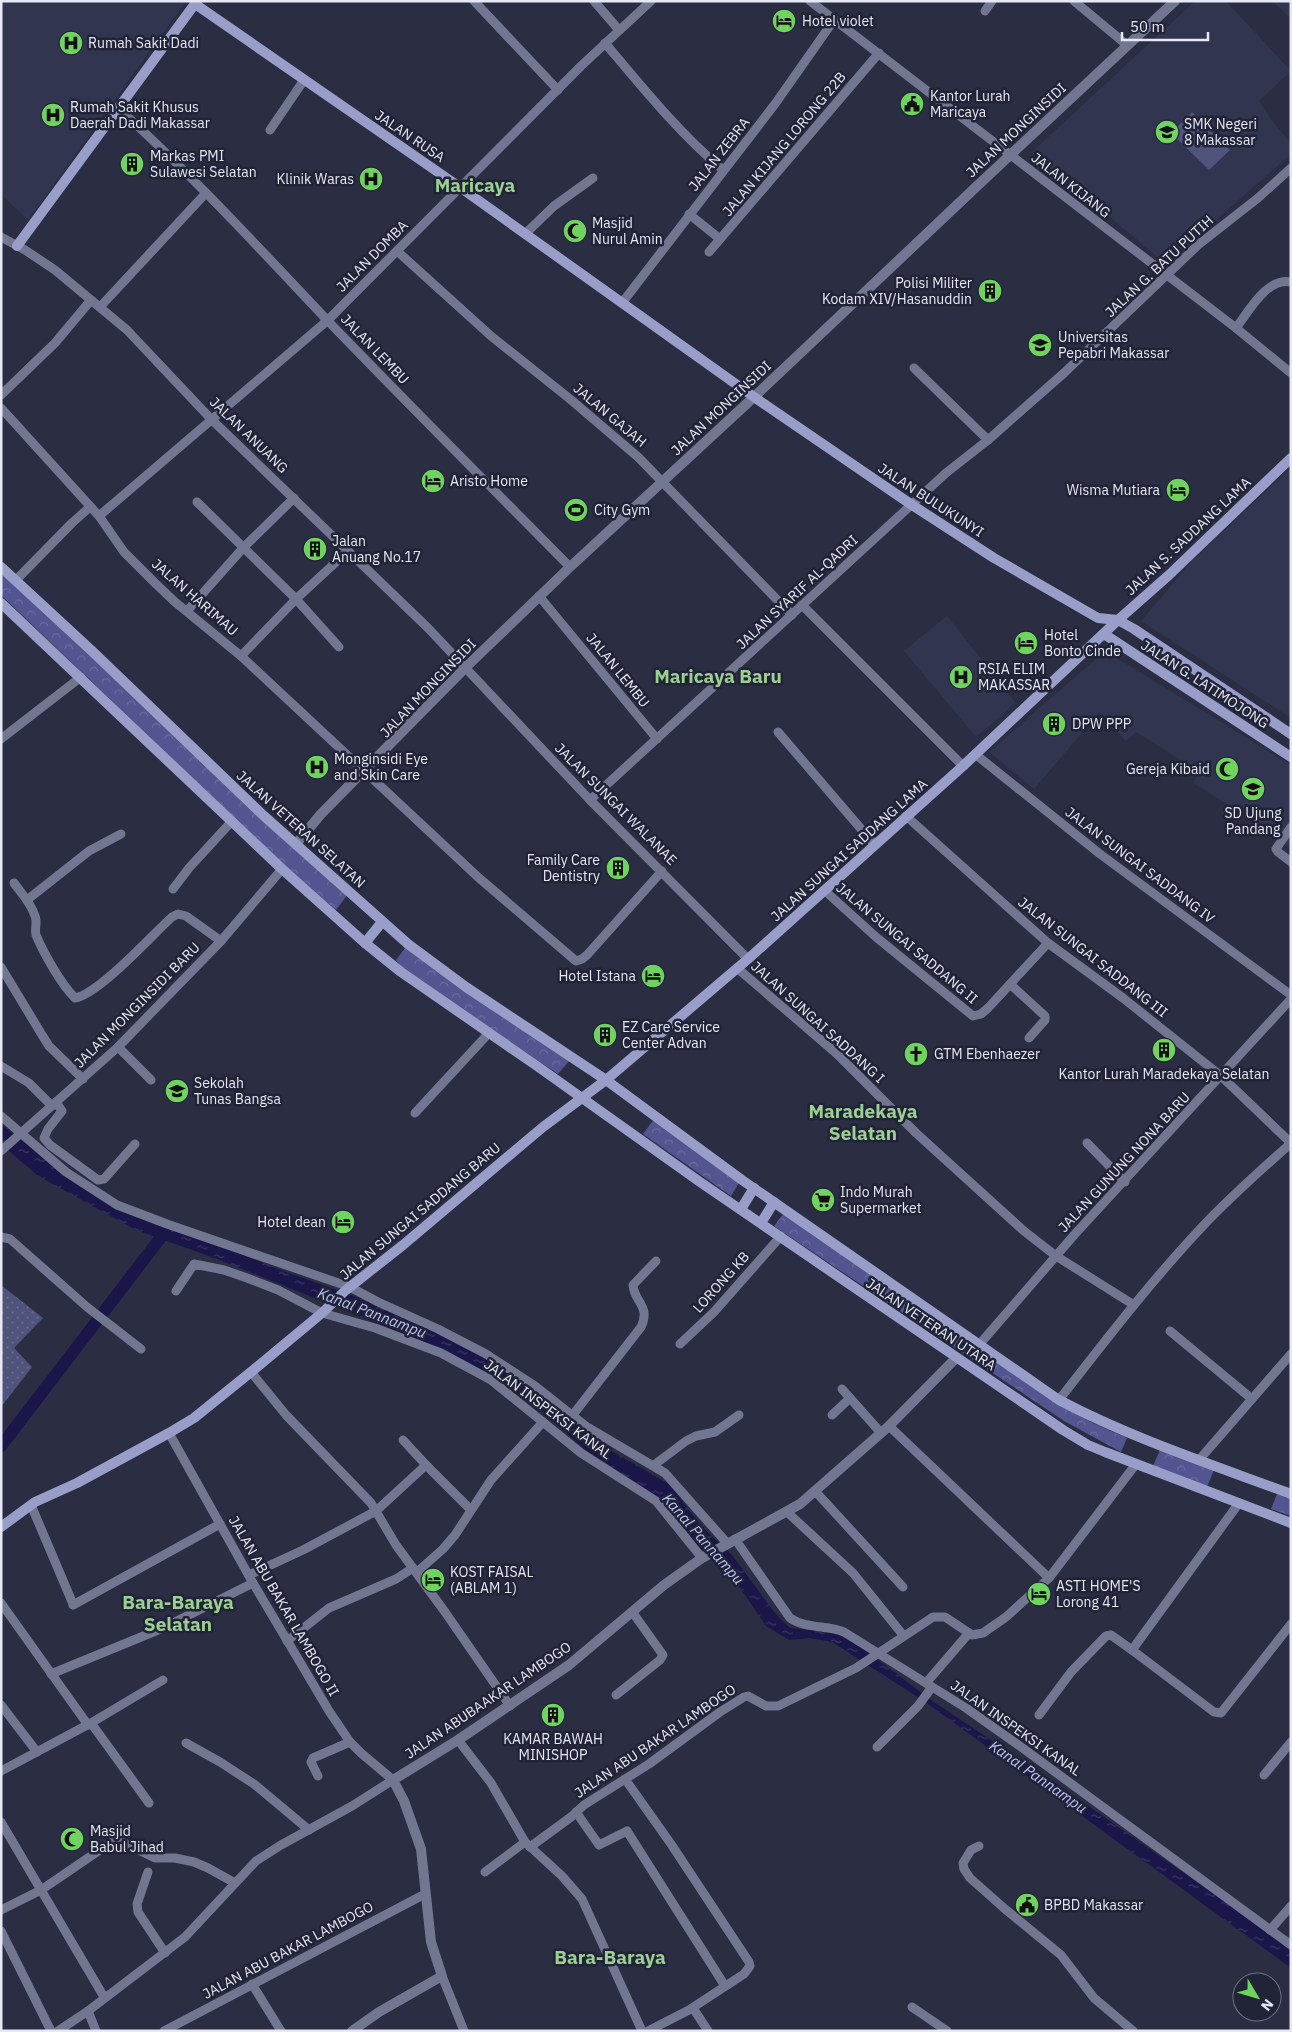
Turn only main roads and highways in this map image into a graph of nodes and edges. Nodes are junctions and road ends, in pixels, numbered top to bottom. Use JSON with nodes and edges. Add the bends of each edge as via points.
{"nodes":[{"id":1,"x":196,"y":3,"type":"edge"},
{"id":2,"x":17,"y":246,"type":"road end"},
{"id":3,"x":754,"y":397,"type":"joint"},
{"id":4,"x":1291,"y":458,"type":"edge"},
{"id":5,"x":1,"y":567,"type":"edge"},
{"id":6,"x":1,"y":603,"type":"edge"},
{"id":7,"x":1098,"y":618,"type":"junction"},
{"id":8,"x":1118,"y":620,"type":"junction"},
{"id":9,"x":1104,"y":634,"type":"junction"},
{"id":10,"x":1291,"y":734,"type":"edge"},
{"id":11,"x":1291,"y":757,"type":"edge"},
{"id":12,"x":382,"y":922,"type":"junction"},
{"id":13,"x":365,"y":943,"type":"junction"},
{"id":14,"x":606,"y":1080,"type":"junction"},
{"id":15,"x":582,"y":1097,"type":"junction"},
{"id":16,"x":754,"y":1188,"type":"junction"},
{"id":17,"x":774,"y":1202,"type":"junction"},
{"id":18,"x":740,"y":1209,"type":"junction"},
{"id":19,"x":761,"y":1223,"type":"junction"},
{"id":20,"x":1291,"y":1494,"type":"edge"},
{"id":21,"x":1291,"y":1523,"type":"edge"},
{"id":22,"x":1,"y":1527,"type":"edge"}],
"edges":[{"from":1,"to":2,"type":"main road"},
{"from":1,"to":3,"type":"main road","name":"JALAN RUSA"},
{"from":3,"to":7,"type":"main road","name":"JALAN BULUKUNYI","via":[[994,558]]},
{"from":4,"to":8,"type":"main road","name":"JALAN S. SADDANG LAMA"},
{"from":5,"to":12,"type":"main road","name":"JALAN VETERAN SELATAN"},
{"from":6,"to":13,"type":"main road","via":[[282,869]]},
{"from":7,"to":8,"type":"main road","name":"JALAN BULUKUNYI"},
{"from":7,"to":9,"type":"main road"},
{"from":8,"to":9,"type":"main road","name":"JALAN S. SADDANG LAMA"},
{"from":8,"to":10,"type":"main road"},
{"from":9,"to":11,"type":"main road","name":"JALAN G. LATIMOJONG"},
{"from":9,"to":14,"type":"main road","name":"JALAN SUNGAI SADDANG LAMA","via":[[748,959]]},
{"from":12,"to":13,"type":"main road"},
{"from":12,"to":14,"type":"main road","name":"JALAN VETERAN SELATAN","via":[[466,987]]},
{"from":13,"to":15,"type":"main road","via":[[401,972]]},
{"from":14,"to":15,"type":"main road","name":"JALAN SUNGAI SADDANG BARU"},
{"from":14,"to":16,"type":"main road","name":"JALAN VETERAN UTARA"},
{"from":15,"to":18,"type":"main road","name":"JALAN VETERAN UTARA"},
{"from":15,"to":22,"type":"main road","name":"JALAN SUNGAI SADDANG BARU","via":[[194,1418],[31,1505]]},
{"from":16,"to":17,"type":"main road","name":"JALAN VETERAN UTARA"},
{"from":16,"to":18,"type":"main road"},
{"from":17,"to":19,"type":"main road"},
{"from":17,"to":20,"type":"main road","name":"JALAN VETERAN UTARA","via":[[1059,1400],[1102,1423]]},
{"from":18,"to":19,"type":"main road","name":"JALAN VETERAN UTARA"},
{"from":19,"to":21,"type":"main road","name":"JALAN VETERAN UTARA","via":[[1088,1445]]}]}
